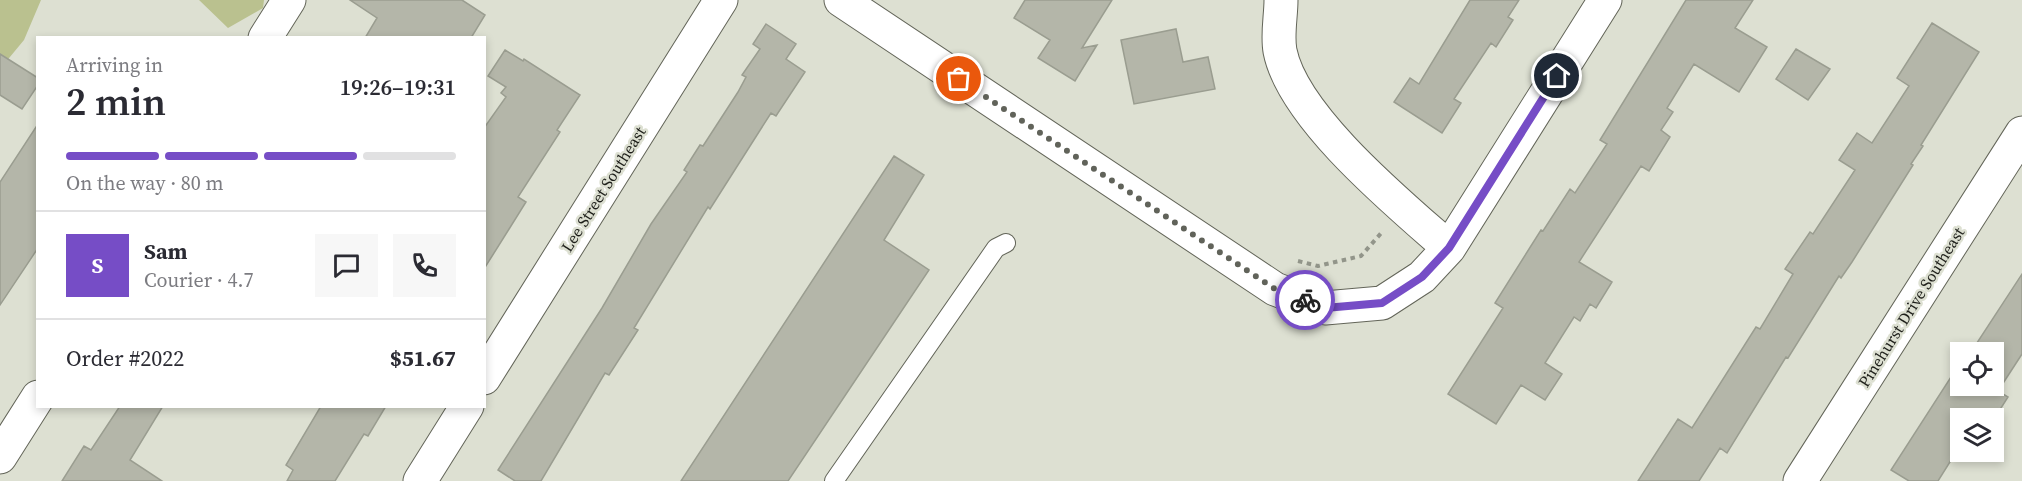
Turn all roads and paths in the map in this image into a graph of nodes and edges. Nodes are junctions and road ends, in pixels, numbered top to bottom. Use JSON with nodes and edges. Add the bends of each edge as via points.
{"nodes":[{"id":1,"x":289,"y":0,"type":"edge"},
{"id":2,"x":721,"y":0,"type":"edge"},
{"id":3,"x":841,"y":0,"type":"edge"},
{"id":4,"x":1281,"y":0,"type":"edge"},
{"id":5,"x":1605,"y":0,"type":"edge"},
{"id":6,"x":266,"y":36,"type":"edge"},
{"id":7,"x":2022,"y":133,"type":"edge"},
{"id":8,"x":1404,"y":209,"type":"junction"},
{"id":9,"x":1006,"y":243,"type":"dead end"},
{"id":10,"x":1449,"y":248,"type":"junction"},
{"id":11,"x":1297,"y":260,"type":"dead end"},
{"id":12,"x":486,"y":375,"type":"edge"},
{"id":13,"x":36,"y":401,"type":"edge"},
{"id":14,"x":466,"y":408,"type":"edge"},
{"id":15,"x":0,"y":457,"type":"edge"},
{"id":16,"x":420,"y":481,"type":"edge"},
{"id":17,"x":834,"y":481,"type":"edge"},
{"id":18,"x":1800,"y":481,"type":"edge"}],
"edges":[{"from":1,"to":6,"type":"street"},
{"from":2,"to":12,"type":"street","name":"Lee Street Southeast"},
{"from":3,"to":10,"type":"street","via":[[1275,289],[1325,308],[1382,303],[1422,277]]},
{"from":4,"to":8,"type":"street","via":[[1280,50],[1293,85],[1324,128]]},
{"from":5,"to":10,"type":"street"},
{"from":7,"to":18,"type":"street","name":"Pinehurst Drive Southeast"},
{"from":8,"to":10,"type":"street"},
{"from":8,"to":11,"type":"path","via":[[1361,256],[1318,266]]},
{"from":9,"to":17,"type":"lane","via":[[996,248],[951,310]]},
{"from":13,"to":15,"type":"street"},
{"from":14,"to":16,"type":"street"}]}
